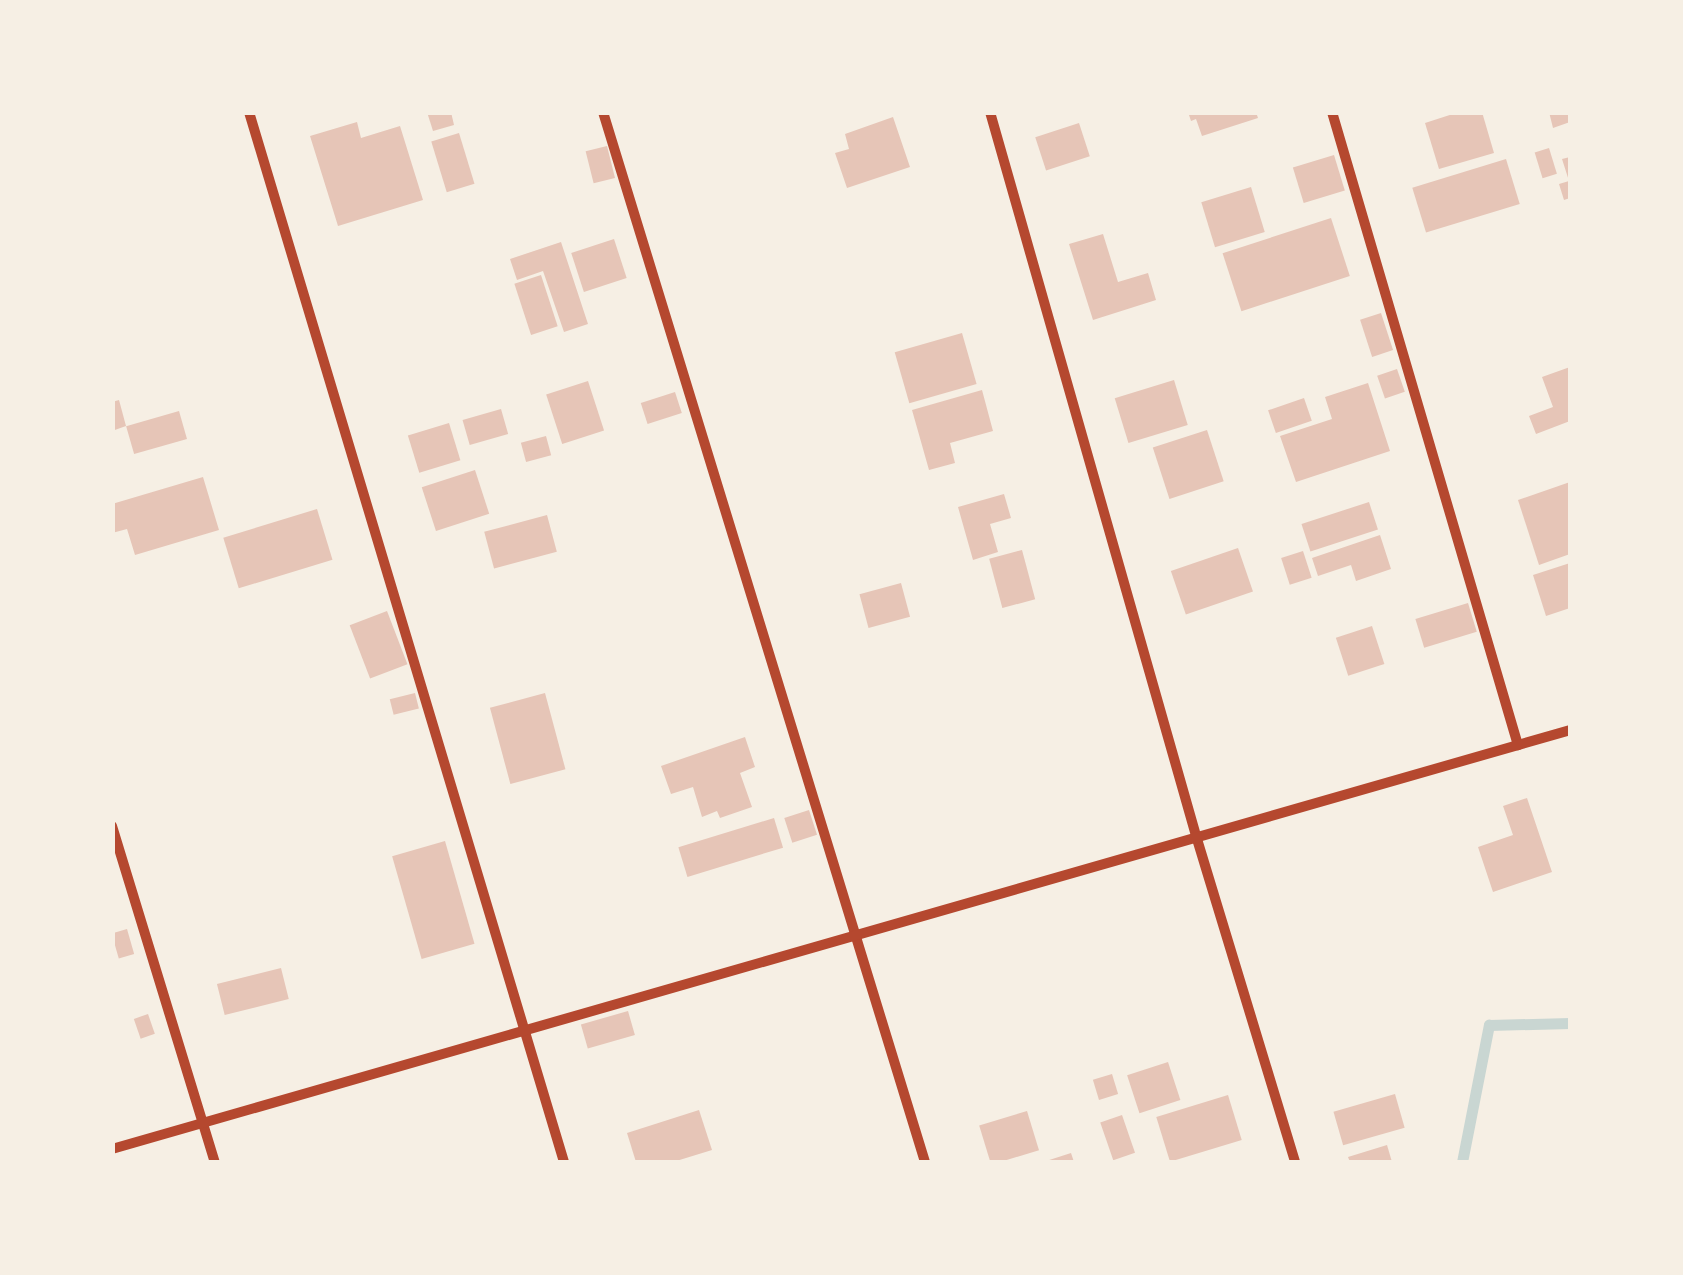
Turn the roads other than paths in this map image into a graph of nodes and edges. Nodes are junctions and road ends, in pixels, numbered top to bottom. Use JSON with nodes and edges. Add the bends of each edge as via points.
{"nodes":[{"id":1,"x":249,"y":112,"type":"edge"},
{"id":2,"x":603,"y":112,"type":"edge"},
{"id":3,"x":990,"y":112,"type":"edge"},
{"id":4,"x":1332,"y":112,"type":"edge"},
{"id":5,"x":1570,"y":730,"type":"edge"},
{"id":6,"x":1518,"y":745,"type":"junction"},
{"id":7,"x":112,"y":826,"type":"edge"},
{"id":8,"x":1197,"y":839,"type":"junction"},
{"id":9,"x":856,"y":938,"type":"junction"},
{"id":10,"x":524,"y":1034,"type":"junction"},
{"id":11,"x":203,"y":1123,"type":"junction"},
{"id":12,"x":112,"y":1149,"type":"edge"},
{"id":13,"x":215,"y":1162,"type":"edge"},
{"id":14,"x":564,"y":1162,"type":"edge"},
{"id":15,"x":925,"y":1162,"type":"edge"},
{"id":16,"x":1296,"y":1162,"type":"edge"}],
"edges":[{"from":1,"to":10,"type":"street"},
{"from":2,"to":9,"type":"street"},
{"from":3,"to":8,"type":"street"},
{"from":4,"to":6,"type":"street"},
{"from":5,"to":6,"type":"street"},
{"from":6,"to":8,"type":"street"},
{"from":7,"to":11,"type":"street"},
{"from":8,"to":9,"type":"street"},
{"from":8,"to":16,"type":"street"},
{"from":9,"to":10,"type":"street"},
{"from":9,"to":15,"type":"street"},
{"from":10,"to":11,"type":"street"},
{"from":10,"to":14,"type":"street"},
{"from":11,"to":12,"type":"street"},
{"from":11,"to":13,"type":"street"}]}
